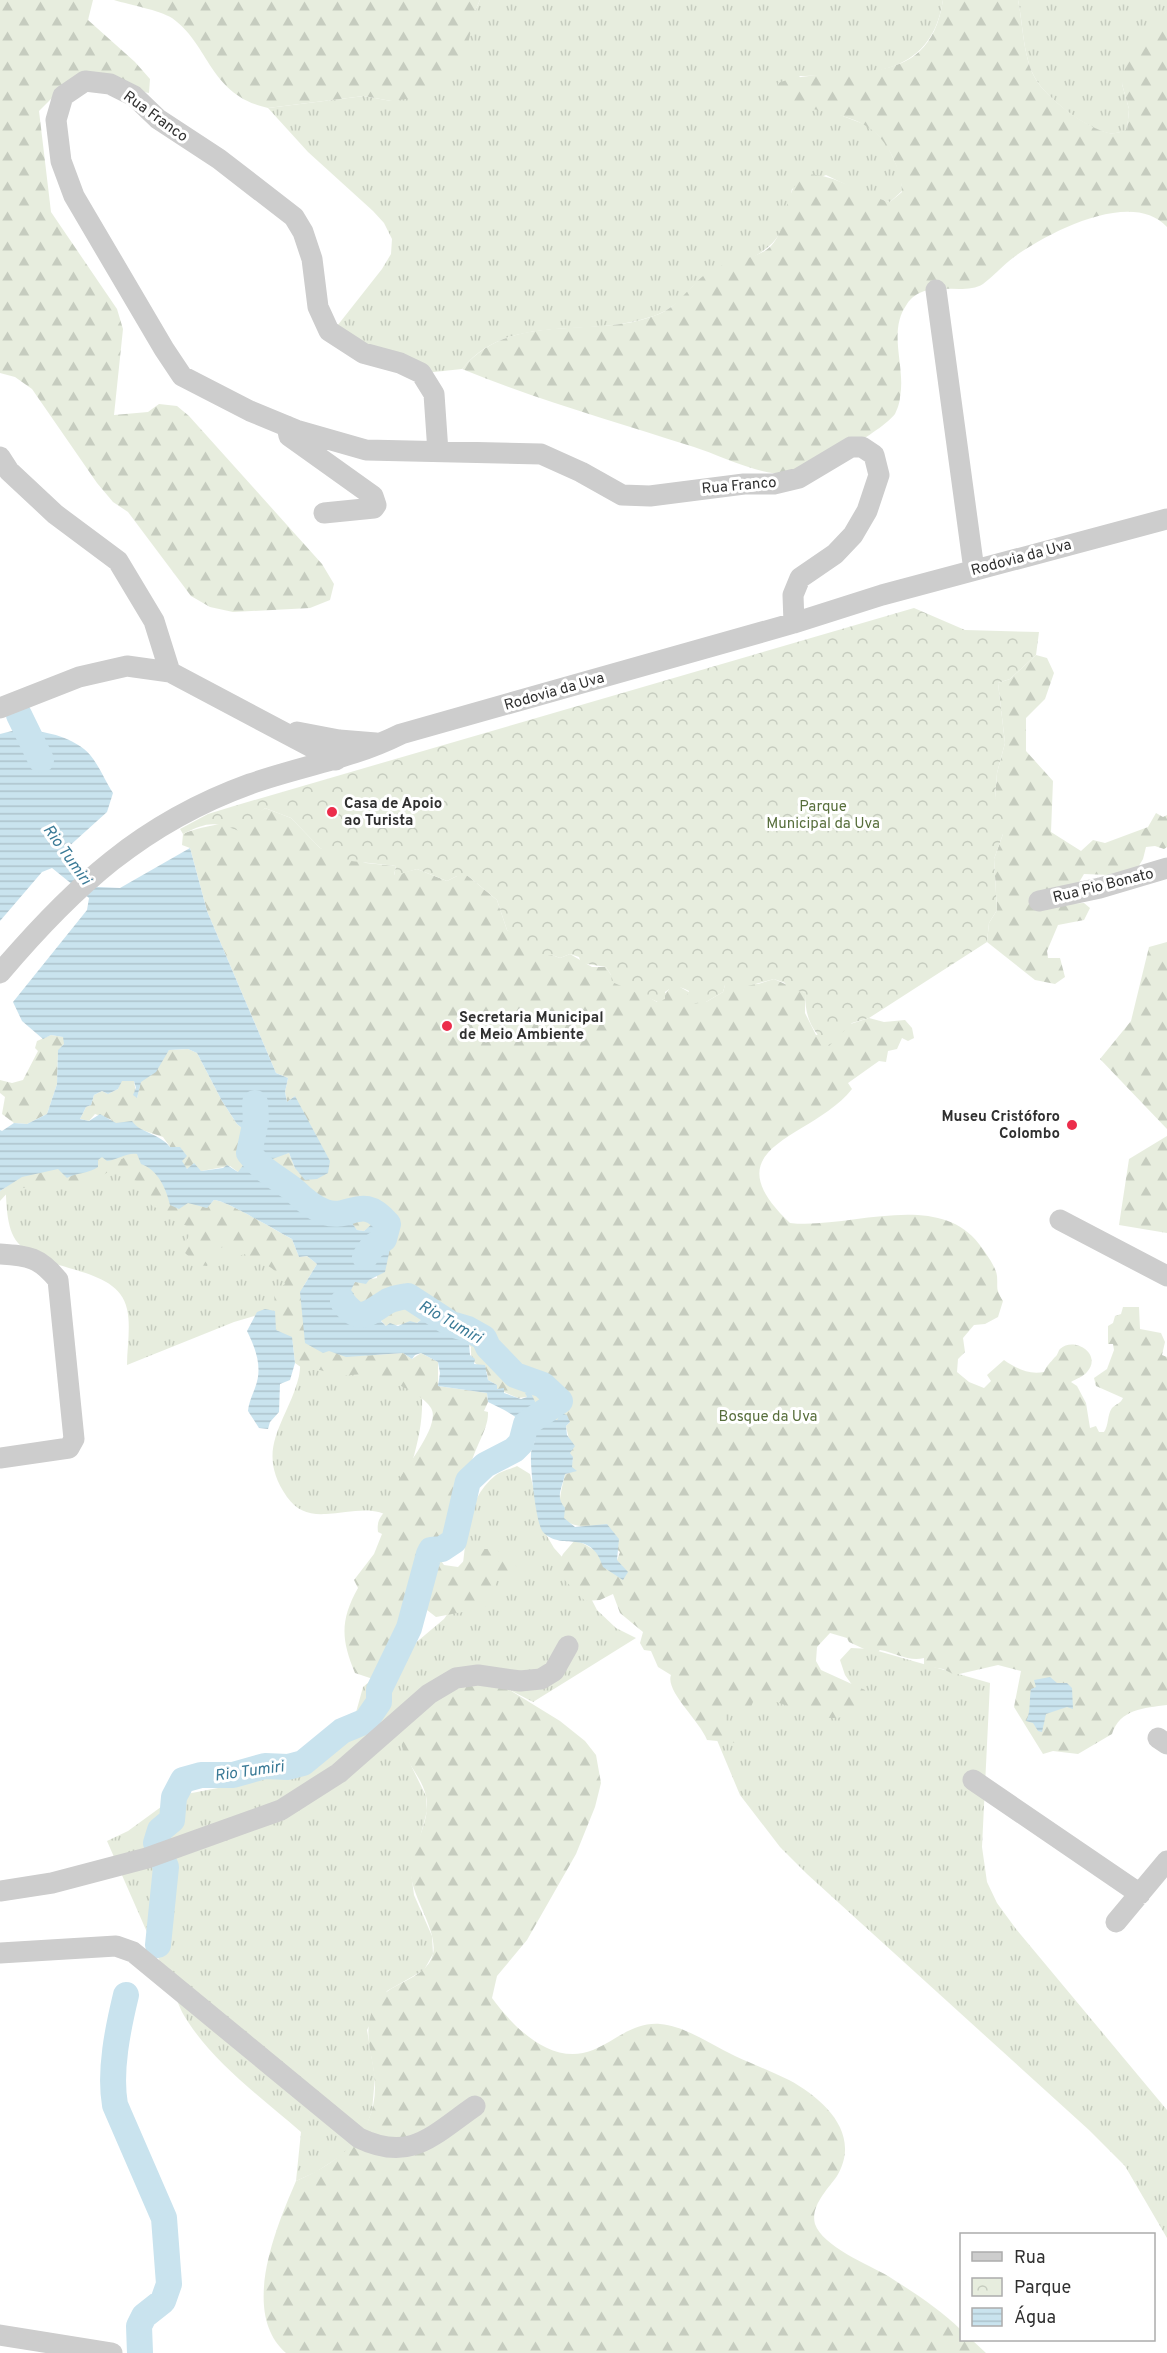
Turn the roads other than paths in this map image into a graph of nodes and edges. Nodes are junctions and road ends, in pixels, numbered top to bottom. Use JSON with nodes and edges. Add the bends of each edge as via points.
{"nodes":[{"id":1,"x":936,"y":290,"type":"dead end"},
{"id":2,"x":287,"y":426,"type":"junction"},
{"id":3,"x":438,"y":452,"type":"junction"},
{"id":4,"x":0,"y":458,"type":"edge"},
{"id":5,"x":324,"y":513,"type":"dead end"},
{"id":6,"x":1167,"y":519,"type":"edge"},
{"id":7,"x":974,"y":570,"type":"junction"},
{"id":8,"x":794,"y":623,"type":"junction"},
{"id":9,"x":170,"y":672,"type":"junction"},
{"id":10,"x":0,"y":708,"type":"edge"},
{"id":11,"x":274,"y":726,"type":"junction"},
{"id":12,"x":382,"y":743,"type":"junction"},
{"id":13,"x":336,"y":760,"type":"junction"},
{"id":14,"x":1167,"y":868,"type":"edge"},
{"id":15,"x":1039,"y":901,"type":"dead end"},
{"id":16,"x":0,"y":974,"type":"edge"},
{"id":17,"x":1060,"y":1220,"type":"dead end"},
{"id":18,"x":0,"y":1254,"type":"edge"},
{"id":19,"x":1167,"y":1276,"type":"edge"},
{"id":20,"x":0,"y":1458,"type":"edge"},
{"id":21,"x":568,"y":1646,"type":"dead end"},
{"id":22,"x":973,"y":1780,"type":"dead end"},
{"id":23,"x":1167,"y":1862,"type":"edge"},
{"id":24,"x":0,"y":1891,"type":"edge"},
{"id":25,"x":1140,"y":1894,"type":"junction"},
{"id":26,"x":1116,"y":1922,"type":"dead end"},
{"id":27,"x":0,"y":1953,"type":"edge"},
{"id":28,"x":475,"y":2106,"type":"dead end"},
{"id":29,"x":0,"y":2335,"type":"edge"},
{"id":30,"x":112,"y":2353,"type":"edge"}],
"edges":[{"from":1,"to":7,"type":"street"},
{"from":2,"to":3,"type":"street","name":"Rua Franco","via":[[366,450]]},
{"from":2,"to":3,"type":"street","name":"Rua Franco","via":[[182,376],[74,196],[61,161],[56,120],[63,96],[84,81],[110,84],[134,96],[158,119],[219,159],[294,217],[312,259],[318,307],[329,331],[363,353],[421,373],[434,394]]},
{"from":2,"to":5,"type":"street","via":[[289,436],[373,496],[376,505]]},
{"from":3,"to":8,"type":"street","name":"Rua Franco","via":[[541,454],[622,495],[650,496],[774,484],[799,478],[851,447],[862,447],[874,455],[879,475],[875,493],[853,535],[835,554],[800,578],[793,595]]},
{"from":4,"to":9,"type":"street","via":[[55,514],[118,561],[154,621]]},
{"from":6,"to":7,"type":"street","name":"Rodovia da Uva"},
{"from":7,"to":8,"type":"street","name":"Rodovia da Uva"},
{"from":8,"to":12,"type":"street","name":"Rodovia da Uva","via":[[401,734]]},
{"from":9,"to":10,"type":"street","via":[[127,666],[79,678]]},
{"from":9,"to":11,"type":"street"},
{"from":11,"to":12,"type":"street","via":[[339,740]]},
{"from":11,"to":13,"type":"street"},
{"from":12,"to":13,"type":"street","name":"Rodovia da Uva"},
{"from":13,"to":16,"type":"street","name":"Rodovia da Uva","via":[[253,783],[186,810],[99,871]]},
{"from":14,"to":15,"type":"street","name":"Rua Pio Bonato"},
{"from":17,"to":19,"type":"street"},
{"from":18,"to":20,"type":"street","via":[[29,1256],[45,1264],[58,1280],[74,1439],[69,1448]]},
{"from":21,"to":24,"type":"street","via":[[554,1671],[541,1679],[520,1681],[478,1675],[456,1678],[429,1694],[339,1773],[281,1810],[147,1858],[52,1883]]},
{"from":22,"to":25,"type":"street"},
{"from":23,"to":25,"type":"street"},
{"from":25,"to":26,"type":"street"},
{"from":27,"to":28,"type":"street","via":[[116,1946],[133,1952],[359,2138],[376,2146],[398,2150],[419,2144]]},
{"from":29,"to":30,"type":"street"}]}
